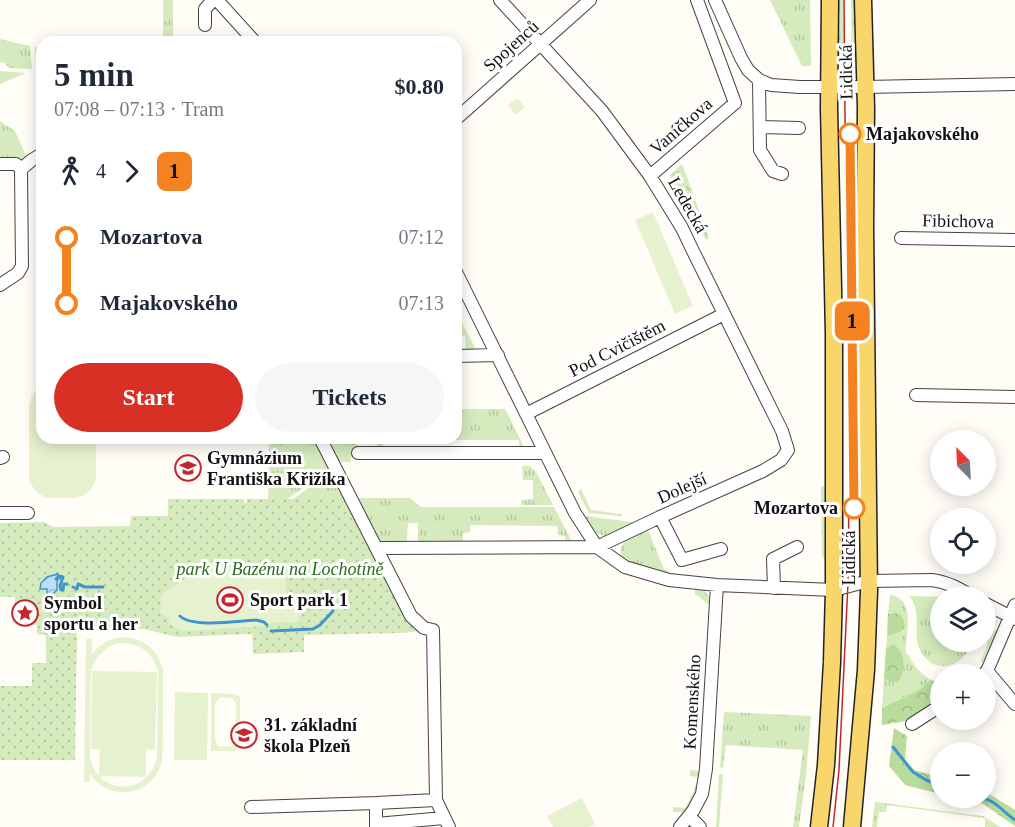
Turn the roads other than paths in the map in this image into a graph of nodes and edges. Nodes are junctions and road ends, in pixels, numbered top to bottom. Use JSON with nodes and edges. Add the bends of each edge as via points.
{"nodes":[{"id":1,"x":215,"y":0,"type":"edge"},
{"id":2,"x":500,"y":0,"type":"edge"},
{"id":3,"x":590,"y":0,"type":"edge"},
{"id":4,"x":698,"y":0,"type":"edge"},
{"id":5,"x":715,"y":0,"type":"edge"},
{"id":6,"x":830,"y":0,"type":"edge"},
{"id":7,"x":863,"y":0,"type":"edge"},
{"id":8,"x":205,"y":25,"type":"dead end"},
{"id":9,"x":249,"y":36,"type":"edge"},
{"id":10,"x":540,"y":44,"type":"junction"},
{"id":11,"x":759,"y":80,"type":"junction"},
{"id":12,"x":1015,"y":84,"type":"edge"},
{"id":13,"x":830,"y":87,"type":"junction"},
{"id":14,"x":865,"y":87,"type":"junction"},
{"id":15,"x":462,"y":114,"type":"edge"},
{"id":16,"x":760,"y":127,"type":"junction"},
{"id":17,"x":799,"y":128,"type":"dead end"},
{"id":18,"x":36,"y":158,"type":"edge"},
{"id":19,"x":0,"y":164,"type":"edge"},
{"id":20,"x":36,"y":165,"type":"edge"},
{"id":21,"x":24,"y":166,"type":"junction"},
{"id":22,"x":782,"y":174,"type":"dead end"},
{"id":23,"x":650,"y":176,"type":"junction"},
{"id":24,"x":901,"y":238,"type":"dead end"},
{"id":25,"x":1015,"y":240,"type":"edge"},
{"id":26,"x":462,"y":284,"type":"edge"},
{"id":27,"x":0,"y":285,"type":"edge"},
{"id":28,"x":724,"y":314,"type":"junction"},
{"id":29,"x":462,"y":356,"type":"edge"},
{"id":30,"x":498,"y":356,"type":"junction"},
{"id":31,"x":916,"y":395,"type":"dead end"},
{"id":32,"x":1015,"y":396,"type":"edge"},
{"id":33,"x":526,"y":414,"type":"junction"},
{"id":34,"x":323,"y":444,"type":"edge"},
{"id":35,"x":358,"y":453,"type":"dead end"},
{"id":36,"x":545,"y":453,"type":"junction"},
{"id":37,"x":781,"y":460,"type":"joint"},
{"id":38,"x":0,"y":513,"type":"edge"},
{"id":39,"x":28,"y":513,"type":"dead end"},
{"id":40,"x":660,"y":517,"type":"junction"},
{"id":41,"x":597,"y":547,"type":"junction"},
{"id":42,"x":797,"y":547,"type":"dead end"},
{"id":43,"x":376,"y":548,"type":"junction"},
{"id":44,"x":720,"y":549,"type":"dead end"},
{"id":45,"x":869,"y":581,"type":"junction"},
{"id":46,"x":717,"y":585,"type":"junction"},
{"id":47,"x":952,"y":586,"type":"edge"},
{"id":48,"x":774,"y":588,"type":"junction"},
{"id":49,"x":834,"y":590,"type":"junction"},
{"id":50,"x":1015,"y":605,"type":"edge"},
{"id":51,"x":996,"y":609,"type":"edge"},
{"id":52,"x":1012,"y":618,"type":"edge"},
{"id":53,"x":989,"y":664,"type":"edge"},
{"id":54,"x":996,"y":684,"type":"edge"},
{"id":55,"x":1015,"y":704,"type":"edge"},
{"id":56,"x":930,"y":712,"type":"edge"},
{"id":57,"x":912,"y":724,"type":"dead end"},
{"id":58,"x":436,"y":800,"type":"junction"},
{"id":59,"x":376,"y":803,"type":"junction"},
{"id":60,"x":251,"y":807,"type":"dead end"},
{"id":61,"x":689,"y":816,"type":"junction"},
{"id":62,"x":446,"y":823,"type":"edge"},
{"id":63,"x":376,"y":826,"type":"edge"},
{"id":64,"x":680,"y":827,"type":"edge"},
{"id":65,"x":700,"y":827,"type":"edge"},
{"id":66,"x":819,"y":827,"type":"edge"},
{"id":67,"x":852,"y":827,"type":"edge"}],
"edges":[{"from":1,"to":8,"type":"street","via":[[205,9]]},
{"from":1,"to":9,"type":"street"},
{"from":2,"to":10,"type":"street","name":"Ledecká"},
{"from":3,"to":10,"type":"street","name":"Spojenců"},
{"from":4,"to":23,"type":"street","name":"Vaníčkova","via":[[735,103]]},
{"from":5,"to":11,"type":"street","via":[[741,58]]},
{"from":6,"to":13,"type":"main road","name":"Lidická"},
{"from":7,"to":14,"type":"main road","name":"Lidická"},
{"from":10,"to":15,"type":"street","name":"Spojenců"},
{"from":10,"to":23,"type":"street","name":"Ledecká","via":[[602,111]]},
{"from":11,"to":13,"type":"street","via":[[781,86]]},
{"from":11,"to":16,"type":"street"},
{"from":12,"to":14,"type":"street"},
{"from":13,"to":14,"type":"street"},
{"from":13,"to":49,"type":"main road","name":"Lidická"},
{"from":14,"to":45,"type":"main road","name":"Lidická"},
{"from":16,"to":17,"type":"street"},
{"from":16,"to":22,"type":"street","via":[[760,150],[773,171]]},
{"from":18,"to":21,"type":"street"},
{"from":19,"to":21,"type":"street"},
{"from":20,"to":21,"type":"street"},
{"from":21,"to":27,"type":"street","via":[[22,266]]},
{"from":23,"to":28,"type":"street","name":"Ledecká","via":[[682,228]]},
{"from":24,"to":25,"type":"street","name":"Fibichova"},
{"from":26,"to":30,"type":"street"},
{"from":28,"to":33,"type":"street","name":"Pod Cvičištěm"},
{"from":28,"to":37,"type":"street","name":"Ledecká","via":[[782,431],[788,450]]},
{"from":29,"to":30,"type":"street"},
{"from":30,"to":33,"type":"street"},
{"from":31,"to":32,"type":"street"},
{"from":33,"to":36,"type":"street"},
{"from":34,"to":43,"type":"street"},
{"from":35,"to":36,"type":"street"},
{"from":36,"to":41,"type":"street"},
{"from":37,"to":40,"type":"street","name":"Dolejší"},
{"from":38,"to":39,"type":"street"},
{"from":40,"to":41,"type":"street","name":"Dolejší"},
{"from":40,"to":44,"type":"street","via":[[682,560]]},
{"from":41,"to":43,"type":"street"},
{"from":41,"to":46,"type":"street","via":[[625,567],[669,580]]},
{"from":42,"to":48,"type":"street","via":[[773,559]]},
{"from":43,"to":58,"type":"street","via":[[411,616],[424,628],[433,630]]},
{"from":45,"to":47,"type":"street","via":[[937,581]]},
{"from":45,"to":49,"type":"street"},
{"from":45,"to":67,"type":"main road","name":"Lidická","via":[[866,670]]},
{"from":46,"to":48,"type":"street"},
{"from":46,"to":61,"type":"street","name":"Komenského","via":[[706,769],[702,794]]},
{"from":48,"to":49,"type":"street"},
{"from":49,"to":66,"type":"main road","name":"Lidická"},
{"from":50,"to":52,"type":"street"},
{"from":51,"to":52,"type":"street"},
{"from":52,"to":53,"type":"street"},
{"from":54,"to":55,"type":"street"},
{"from":56,"to":57,"type":"street"},
{"from":58,"to":59,"type":"street"},
{"from":58,"to":62,"type":"street"},
{"from":59,"to":60,"type":"street"},
{"from":59,"to":63,"type":"street"},
{"from":61,"to":64,"type":"street","name":"Komenského"},
{"from":61,"to":65,"type":"street"},
{"from":62,"to":63,"type":"street"}]}
